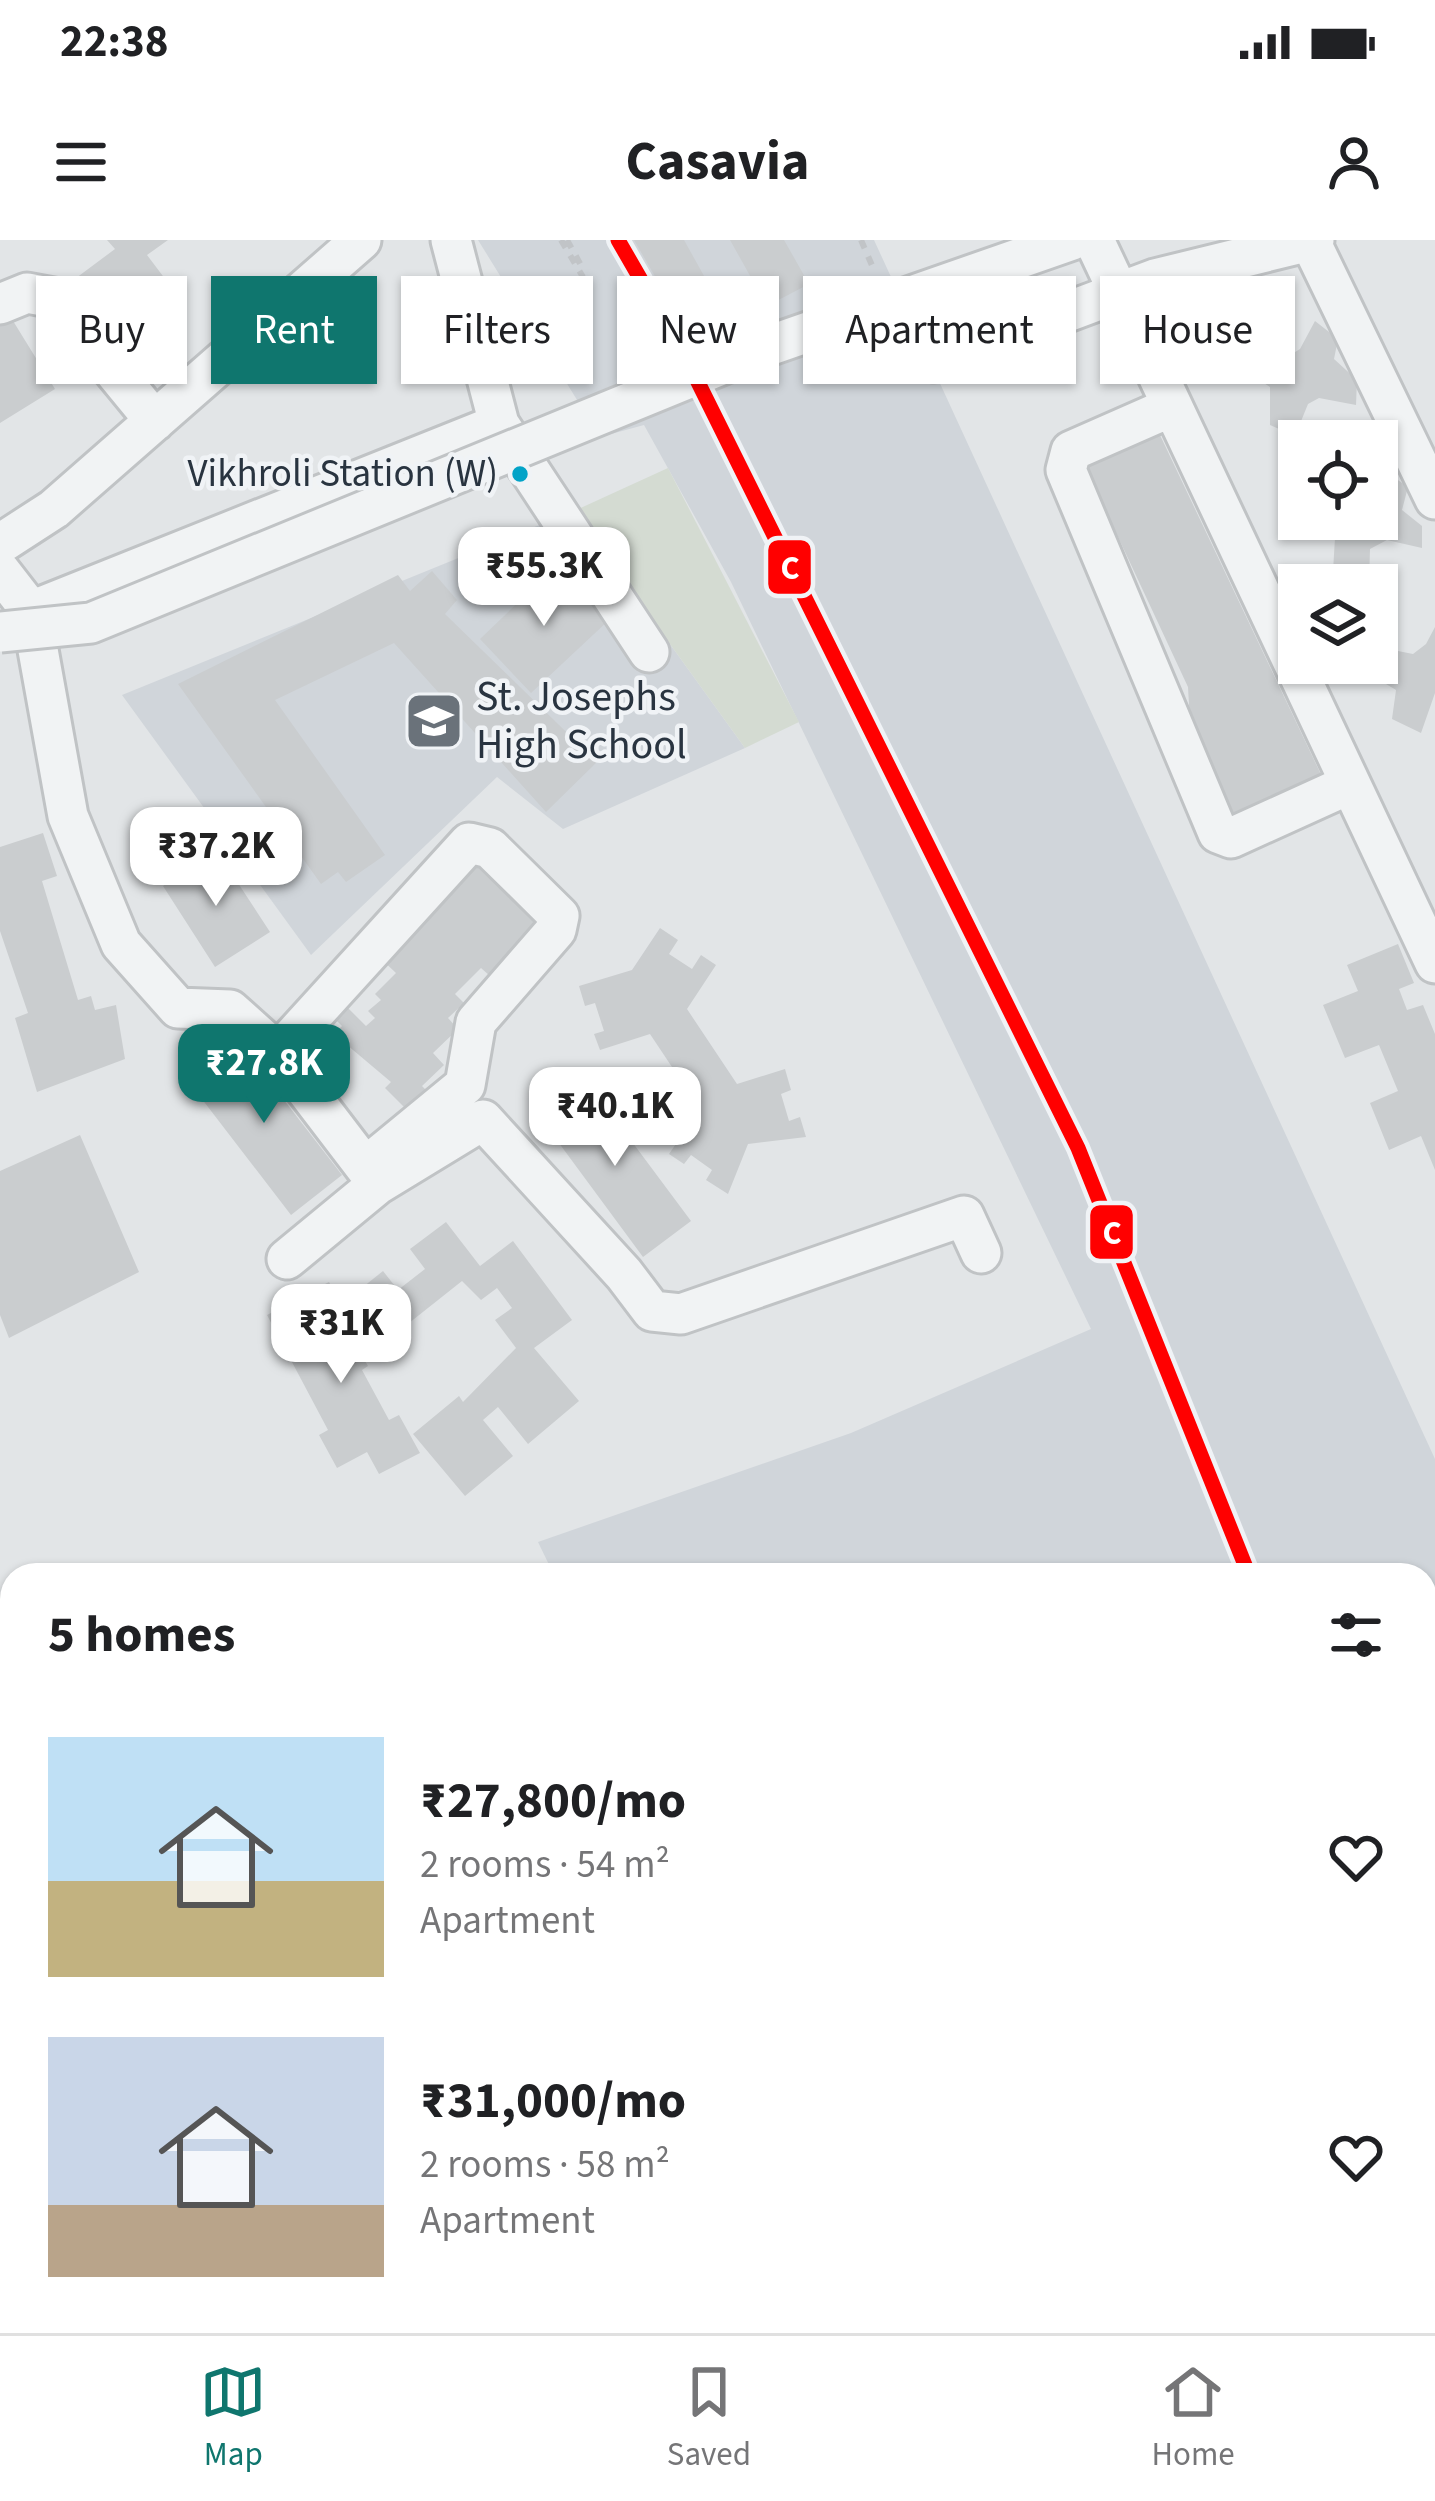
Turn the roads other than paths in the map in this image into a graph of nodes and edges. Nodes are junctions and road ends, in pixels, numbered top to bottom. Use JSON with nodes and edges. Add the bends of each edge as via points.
{"nodes":[{"id":1,"x":361,"y":240,"type":"edge"},
{"id":2,"x":451,"y":240,"type":"edge"},
{"id":3,"x":1072,"y":240,"type":"edge"},
{"id":4,"x":1094,"y":240,"type":"edge"},
{"id":5,"x":1312,"y":240,"type":"edge"},
{"id":6,"x":1110,"y":276,"type":"edge"},
{"id":7,"x":1180,"y":276,"type":"edge"},
{"id":8,"x":0,"y":304,"type":"edge"},
{"id":9,"x":1161,"y":384,"type":"edge"},
{"id":10,"x":1172,"y":407,"type":"junction"},
{"id":11,"x":155,"y":421,"type":"junction"},
{"id":12,"x":499,"y":424,"type":"junction"},
{"id":13,"x":1435,"y":499,"type":"edge"},
{"id":14,"x":0,"y":544,"type":"edge"},
{"id":15,"x":0,"y":571,"type":"edge"},
{"id":16,"x":16,"y":622,"type":"edge"},
{"id":17,"x":649,"y":652,"type":"dead end"},
{"id":18,"x":1350,"y":784,"type":"junction"},
{"id":19,"x":1435,"y":963,"type":"edge"},
{"id":20,"x":278,"y":1053,"type":"junction"},
{"id":21,"x":371,"y":1175,"type":"junction"},
{"id":22,"x":981,"y":1253,"type":"dead end"},
{"id":23,"x":287,"y":1259,"type":"dead end"}],
"edges":[{"from":1,"to":11,"type":"street"},
{"from":2,"to":12,"type":"street"},
{"from":3,"to":16,"type":"street","bridge":true,"via":[[765,347],[91,623]]},
{"from":4,"to":6,"type":"street"},
{"from":5,"to":7,"type":"street"},
{"from":5,"to":13,"type":"street"},
{"from":8,"to":11,"type":"street","via":[[27,293],[54,298]]},
{"from":9,"to":10,"type":"street"},
{"from":10,"to":18,"type":"street"},
{"from":10,"to":18,"type":"street","via":[[1071,451],[1066,470],[1218,833],[1231,838]]},
{"from":11,"to":14,"type":"street","via":[[54,509]]},
{"from":12,"to":16,"type":"street"},
{"from":12,"to":17,"type":"street"},
{"from":15,"to":16,"type":"street"},
{"from":16,"to":20,"type":"street","via":[[68,816],[121,944],[178,1008],[230,1010]]},
{"from":18,"to":19,"type":"street"},
{"from":20,"to":21,"type":"street"},
{"from":20,"to":21,"type":"street","via":[[469,843],[490,848],[559,916],[556,930],[476,1022],[465,1085]]},
{"from":21,"to":22,"type":"street","via":[[482,1120],[652,1311],[681,1314],[964,1216]]},
{"from":21,"to":23,"type":"street"}]}
